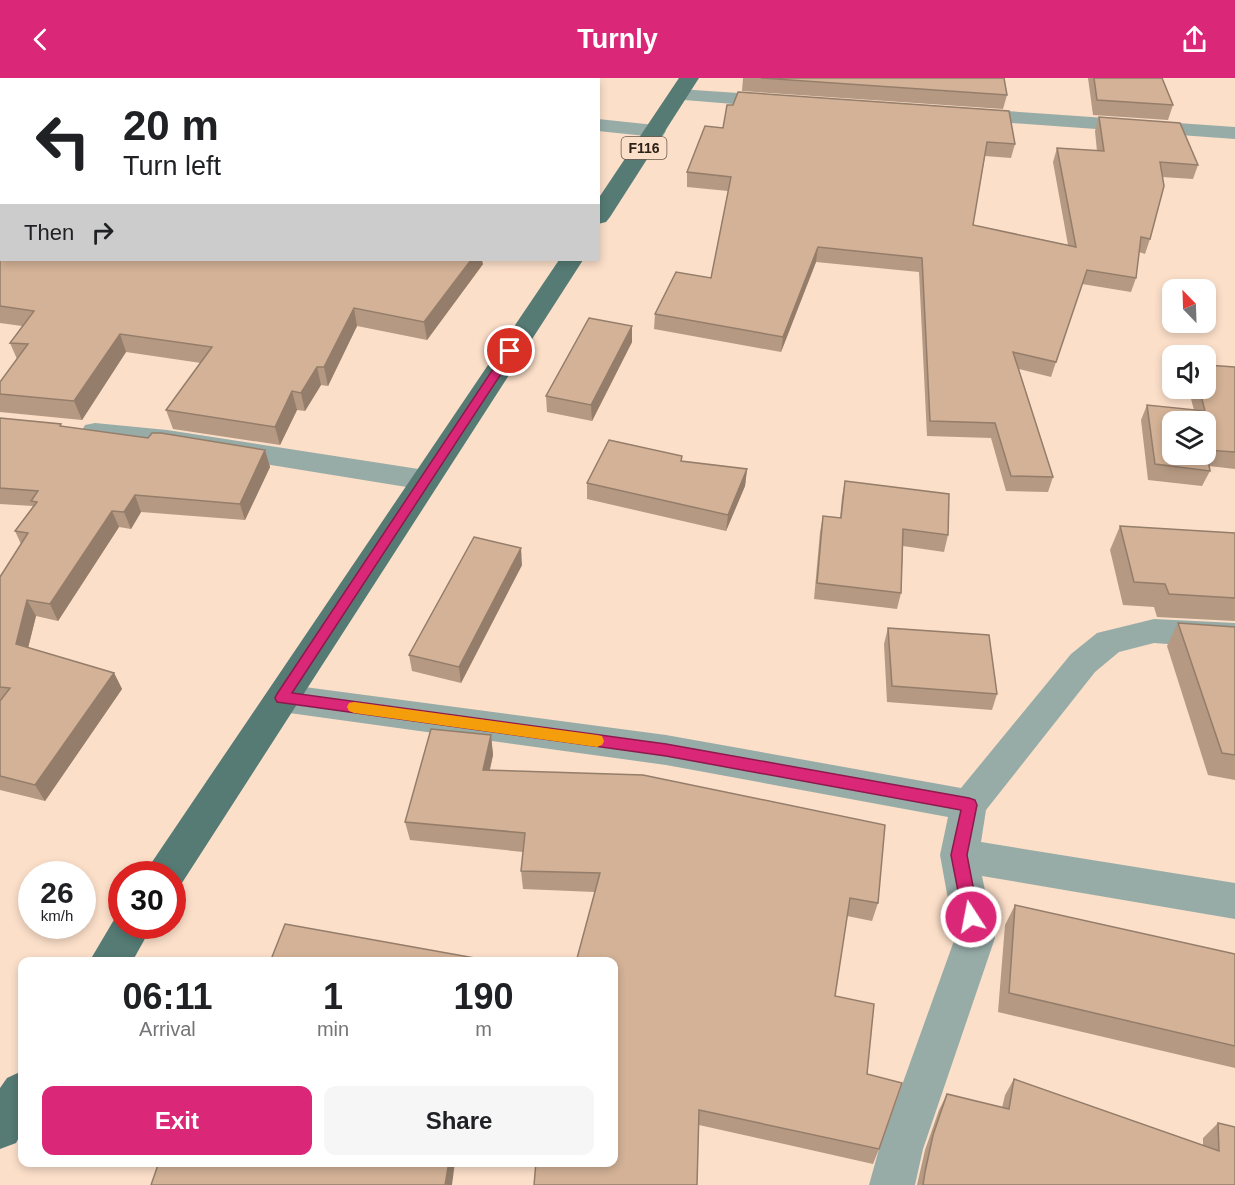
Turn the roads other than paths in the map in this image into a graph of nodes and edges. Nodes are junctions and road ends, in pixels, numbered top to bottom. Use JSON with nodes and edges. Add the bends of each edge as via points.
{"nodes":[{"id":1,"x":684,"y":86,"type":"edge"},
{"id":2,"x":797,"y":103,"type":"edge"},
{"id":3,"x":939,"y":113,"type":"edge"},
{"id":4,"x":600,"y":125,"type":"edge"},
{"id":5,"x":655,"y":131,"type":"junction"},
{"id":6,"x":1235,"y":133,"type":"edge"},
{"id":7,"x":600,"y":214,"type":"edge"},
{"id":8,"x":570,"y":261,"type":"edge"},
{"id":9,"x":72,"y":430,"type":"edge"},
{"id":10,"x":426,"y":480,"type":"junction"},
{"id":11,"x":1235,"y":636,"type":"edge"},
{"id":12,"x":282,"y":698,"type":"junction"},
{"id":13,"x":969,"y":805,"type":"junction"},
{"id":14,"x":959,"y":855,"type":"junction"},
{"id":15,"x":175,"y":861,"type":"edge"},
{"id":16,"x":1235,"y":901,"type":"edge"},
{"id":17,"x":124,"y":939,"type":"edge"},
{"id":18,"x":112,"y":957,"type":"edge"},
{"id":19,"x":18,"y":1099,"type":"edge"},
{"id":20,"x":0,"y":1127,"type":"edge"},
{"id":21,"x":892,"y":1185,"type":"edge"}],
"edges":[{"from":1,"to":2,"type":"street"},
{"from":1,"to":5,"type":"main road","number":"F116"},
{"from":3,"to":6,"type":"street"},
{"from":4,"to":5,"type":"street"},
{"from":5,"to":7,"type":"main road","number":"F116"},
{"from":8,"to":10,"type":"main road"},
{"from":9,"to":10,"type":"street","via":[[167,439]]},
{"from":10,"to":12,"type":"main road"},
{"from":11,"to":13,"type":"street","via":[[1154,631],[1109,642],[1083,663]]},
{"from":12,"to":13,"type":"street","via":[[666,750]]},
{"from":12,"to":15,"type":"main road"},
{"from":13,"to":14,"type":"street"},
{"from":14,"to":16,"type":"street"},
{"from":14,"to":21,"type":"street","via":[[975,938]]},
{"from":17,"to":18,"type":"main road"},
{"from":19,"to":20,"type":"main road"}]}
